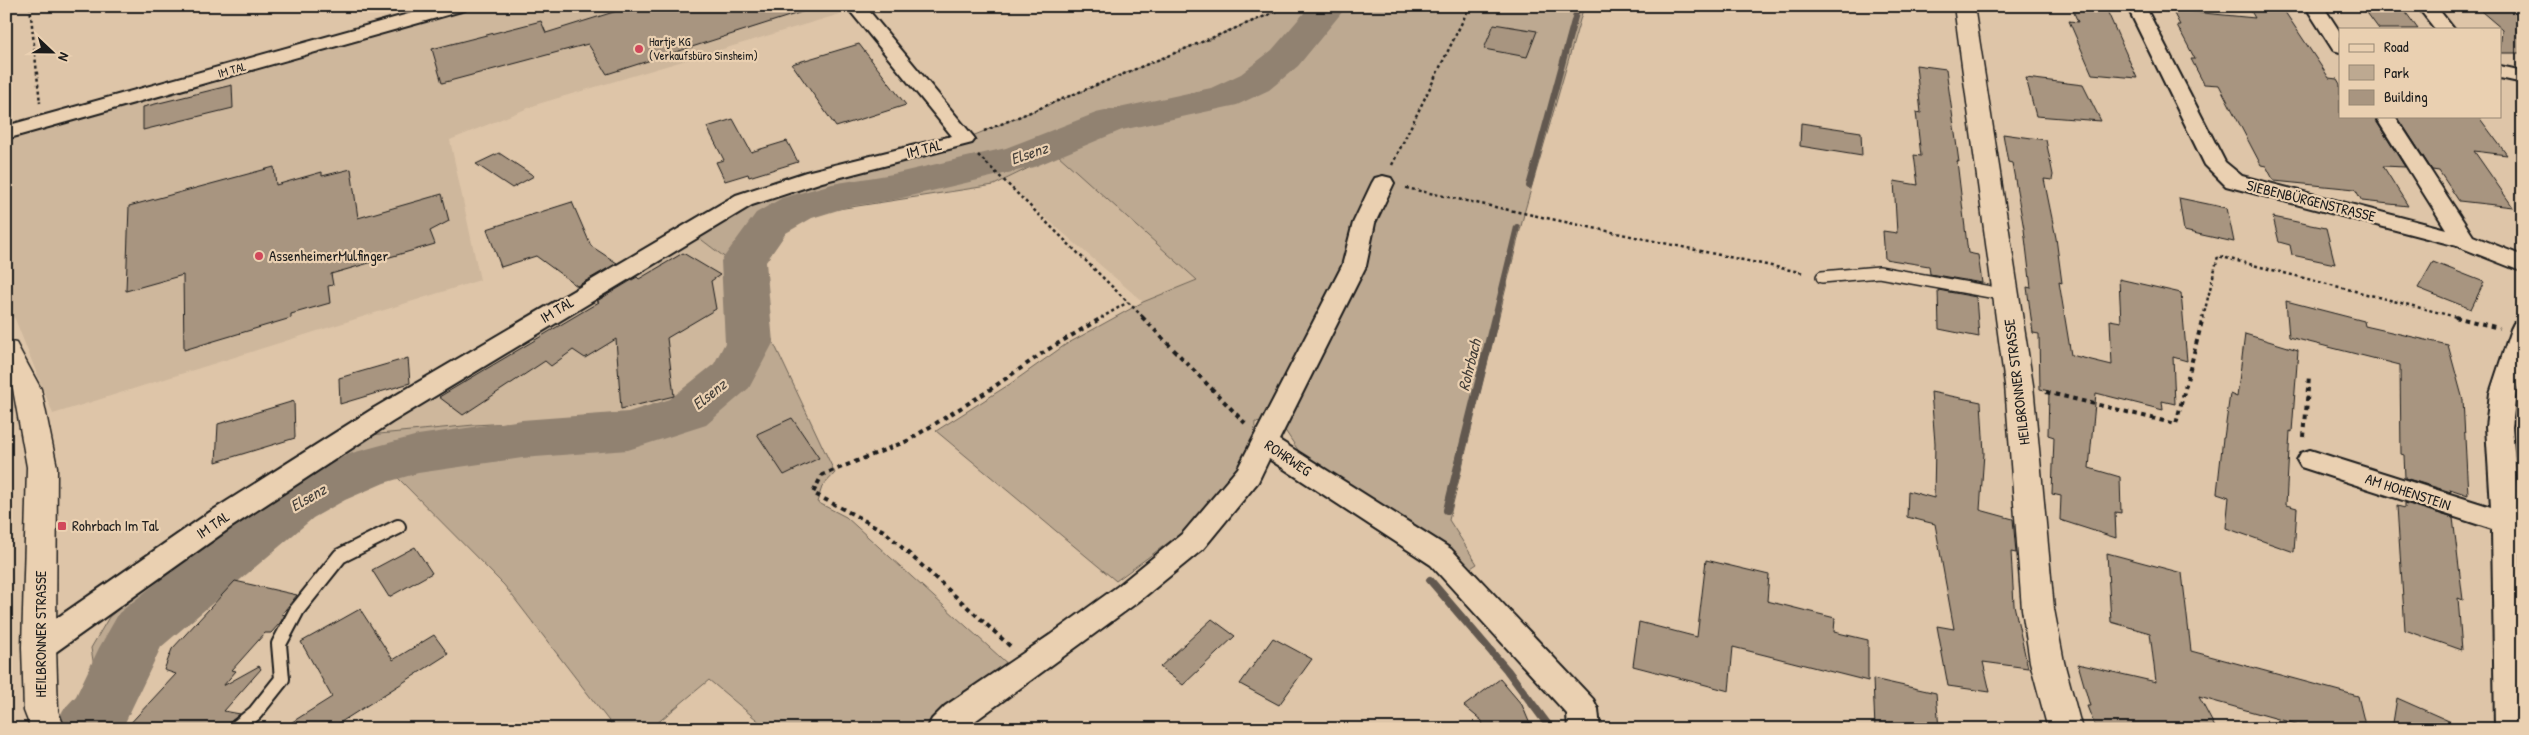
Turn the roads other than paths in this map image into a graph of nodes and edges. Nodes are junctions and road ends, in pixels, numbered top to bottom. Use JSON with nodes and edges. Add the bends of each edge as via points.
{"nodes":[{"id":1,"x":458,"y":6,"type":"edge"},
{"id":2,"x":856,"y":6,"type":"edge"},
{"id":3,"x":1964,"y":6,"type":"edge"},
{"id":4,"x":2136,"y":6,"type":"edge"},
{"id":5,"x":2314,"y":6,"type":"edge"},
{"id":6,"x":2426,"y":6,"type":"edge"},
{"id":7,"x":2443,"y":28,"type":"edge"},
{"id":8,"x":2337,"y":38,"type":"edge"},
{"id":9,"x":2502,"y":73,"type":"edge"},
{"id":10,"x":2523,"y":78,"type":"edge"},
{"id":11,"x":2386,"y":118,"type":"edge"},
{"id":12,"x":6,"y":133,"type":"edge"},
{"id":13,"x":1383,"y":183,"type":"road end"},
{"id":14,"x":2465,"y":241,"type":"junction"},
{"id":15,"x":2523,"y":265,"type":"edge"},
{"id":16,"x":1822,"y":277,"type":"road end"},
{"id":17,"x":2007,"y":294,"type":"junction"},
{"id":18,"x":2522,"y":331,"type":"edge"},
{"id":19,"x":6,"y":350,"type":"edge"},
{"id":20,"x":1264,"y":443,"type":"junction"},
{"id":21,"x":2306,"y":452,"type":"road end"},
{"id":22,"x":2506,"y":523,"type":"junction"},
{"id":23,"x":398,"y":527,"type":"dead end"},
{"id":24,"x":38,"y":648,"type":"junction"},
{"id":25,"x":44,"y":720,"type":"edge"},
{"id":26,"x":235,"y":729,"type":"edge"},
{"id":27,"x":943,"y":729,"type":"edge"},
{"id":28,"x":1584,"y":729,"type":"edge"},
{"id":29,"x":2065,"y":729,"type":"edge"},
{"id":30,"x":2511,"y":729,"type":"edge"}],
"edges":[{"from":1,"to":12,"type":"street","name":"IM TAL"},
{"from":2,"to":24,"type":"street","name":"IM TAL","via":[[969,145],[814,176],[744,200],[382,415],[220,520]]},
{"from":3,"to":17,"type":"main road","name":"HEILBRONNER STRASSE"},
{"from":4,"to":14,"type":"street","name":"SIEBENBÜRGENSTRASSE","via":[[2216,165],[2234,182]]},
{"from":5,"to":8,"type":"street"},
{"from":6,"to":7,"type":"street"},
{"from":9,"to":10,"type":"street"},
{"from":11,"to":14,"type":"street"},
{"from":13,"to":20,"type":"street","via":[[1364,224],[1354,266]]},
{"from":14,"to":15,"type":"street","name":"SIEBENBÜRGENSTRASSE"},
{"from":16,"to":17,"type":"lane","via":[[1879,272]]},
{"from":17,"to":29,"type":"main road","name":"HEILBRONNER STRASSE","via":[[2023,418],[2038,609],[2047,662]]},
{"from":18,"to":22,"type":"street","via":[[2503,393],[2499,427]]},
{"from":19,"to":24,"type":"main road","name":"HEILBRONNER STRASSE","via":[[27,389],[42,467]]},
{"from":20,"to":27,"type":"street","via":[[1248,475],[1193,540],[1128,594],[956,716]]},
{"from":20,"to":28,"type":"street","name":"ROHRWEG","via":[[1441,557],[1582,710]]},
{"from":21,"to":22,"type":"street","name":"AM HOHENSTEIN"},
{"from":22,"to":30,"type":"street"},
{"from":23,"to":26,"type":"lane","via":[[340,556],[297,610],[278,644],[282,679],[255,713]]},
{"from":24,"to":25,"type":"main road","name":"HEILBRONNER STRASSE"}]}
